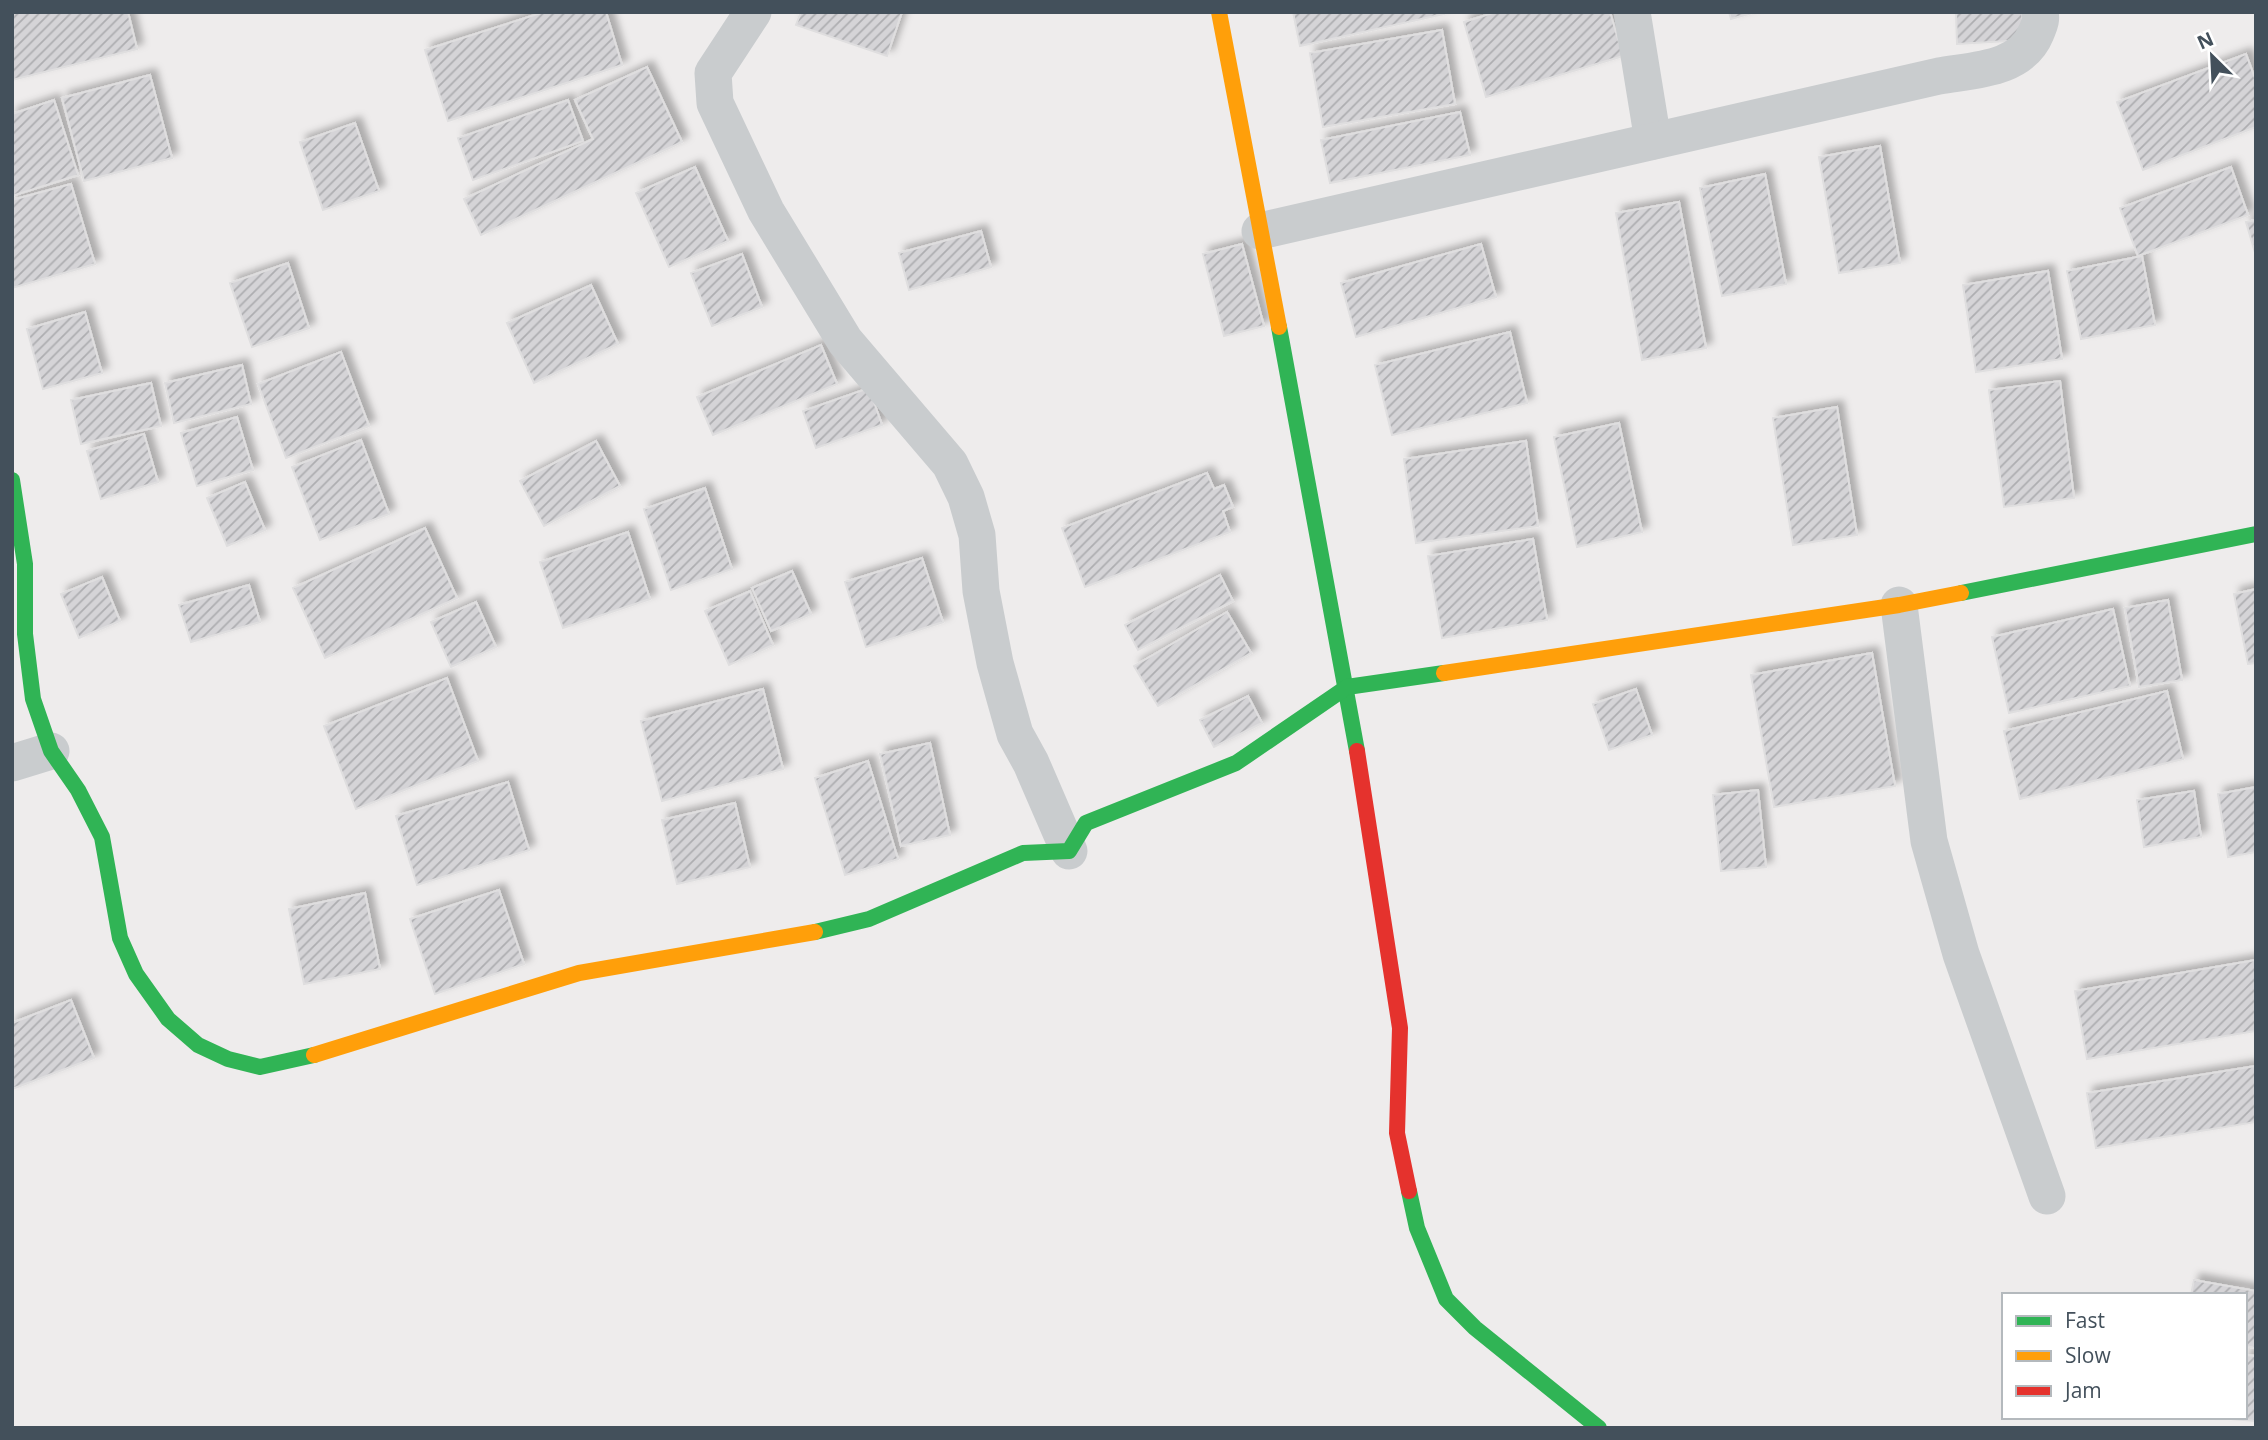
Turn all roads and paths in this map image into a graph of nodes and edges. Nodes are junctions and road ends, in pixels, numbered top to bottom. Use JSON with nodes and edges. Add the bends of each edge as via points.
{"nodes":[{"id":1,"x":753,"y":12,"type":"edge"},
{"id":2,"x":1219,"y":12,"type":"edge"},
{"id":3,"x":1632,"y":12,"type":"edge"},
{"id":4,"x":2040,"y":12,"type":"edge"},
{"id":5,"x":1653,"y":141,"type":"junction"},
{"id":6,"x":1260,"y":231,"type":"junction"},
{"id":7,"x":12,"y":480,"type":"edge"},
{"id":8,"x":2256,"y":534,"type":"edge"},
{"id":9,"x":1899,"y":604,"type":"junction"},
{"id":10,"x":1347,"y":687,"type":"junction"},
{"id":11,"x":51,"y":751,"type":"junction"},
{"id":12,"x":12,"y":763,"type":"edge"},
{"id":13,"x":1069,"y":851,"type":"junction"},
{"id":14,"x":2047,"y":1196,"type":"dead end"},
{"id":15,"x":1599,"y":1428,"type":"edge"}],
"edges":[{"from":1,"to":13,"type":"street","via":[[713,72],[715,103],[766,211],[845,341],[950,464],[966,497],[977,535],[981,591],[995,663],[1015,734]]},
{"from":2,"to":6,"type":"street"},
{"from":3,"to":5,"type":"street"},
{"from":4,"to":5,"type":"street","via":[[2042,19],[2031,45],[2003,65]]},
{"from":5,"to":6,"type":"street"},
{"from":6,"to":10,"type":"street"},
{"from":7,"to":11,"type":"street","via":[[25,564],[25,634],[33,699]]},
{"from":8,"to":9,"type":"street"},
{"from":9,"to":10,"type":"street"},
{"from":9,"to":14,"type":"street","via":[[1929,841],[1961,954]]},
{"from":10,"to":13,"type":"street","via":[[1236,763],[1086,823]]},
{"from":10,"to":15,"type":"street","via":[[1400,1028],[1397,1133],[1417,1228],[1446,1299]]},
{"from":11,"to":12,"type":"street"},
{"from":11,"to":13,"type":"street","via":[[102,837],[120,938],[136,974],[168,1019],[198,1045],[260,1067],[366,1042],[579,973],[795,937],[869,919],[1023,853]]}]}
